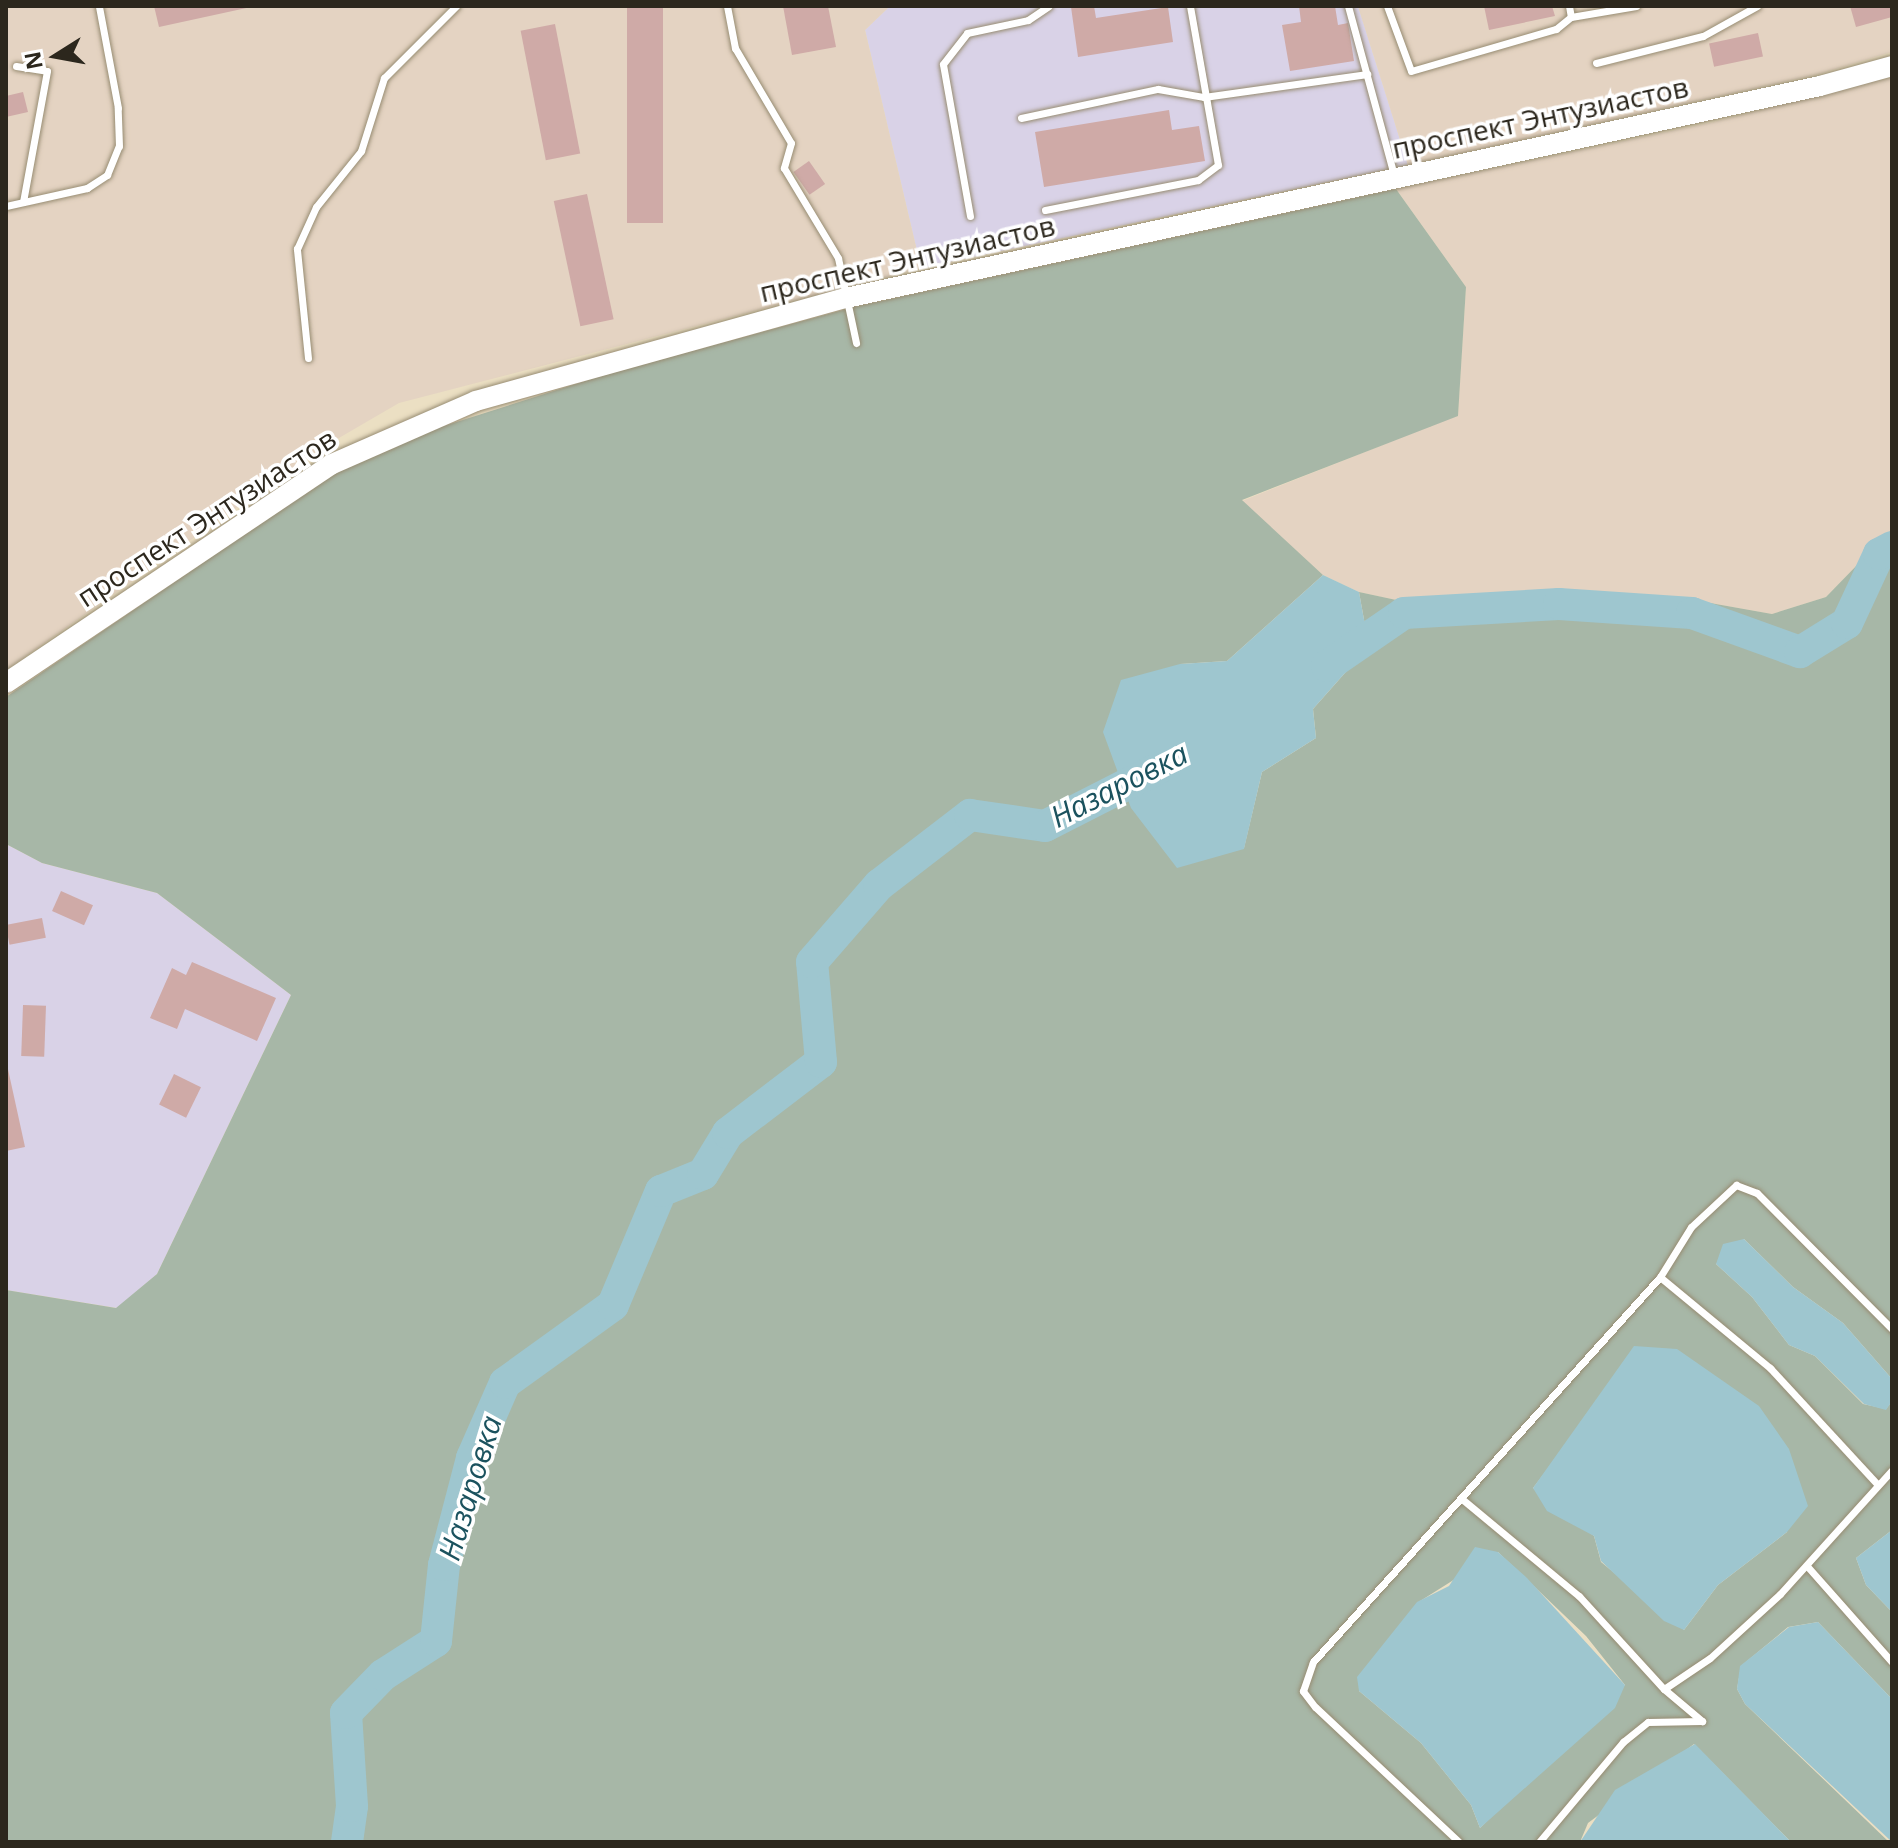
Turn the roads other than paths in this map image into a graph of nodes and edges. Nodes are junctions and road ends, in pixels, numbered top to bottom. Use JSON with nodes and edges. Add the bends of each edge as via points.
{"nodes":[{"id":1,"x":99,"y":6,"type":"edge"},
{"id":2,"x":456,"y":6,"type":"edge"},
{"id":3,"x":727,"y":6,"type":"edge"},
{"id":4,"x":1049,"y":6,"type":"edge"},
{"id":5,"x":1190,"y":6,"type":"edge"},
{"id":6,"x":1348,"y":6,"type":"edge"},
{"id":7,"x":1387,"y":6,"type":"edge"},
{"id":8,"x":1569,"y":6,"type":"edge"},
{"id":9,"x":1636,"y":6,"type":"edge"},
{"id":10,"x":1759,"y":6,"type":"edge"},
{"id":11,"x":1768,"y":6,"type":"edge"},
{"id":12,"x":1571,"y":17,"type":"junction"},
{"id":13,"x":1596,"y":63,"type":"dead end"},
{"id":14,"x":16,"y":66,"type":"dead end"},
{"id":15,"x":1892,"y":66,"type":"edge"},
{"id":16,"x":1367,"y":74,"type":"junction"},
{"id":17,"x":1204,"y":97,"type":"junction"},
{"id":18,"x":1021,"y":118,"type":"dead end"},
{"id":19,"x":1394,"y":177,"type":"junction"},
{"id":20,"x":23,"y":202,"type":"junction"},
{"id":21,"x":6,"y":206,"type":"edge"},
{"id":22,"x":1045,"y":210,"type":"dead end"},
{"id":23,"x":970,"y":216,"type":"dead end"},
{"id":24,"x":846,"y":298,"type":"junction"},
{"id":25,"x":856,"y":343,"type":"dead end"},
{"id":26,"x":308,"y":358,"type":"dead end"},
{"id":27,"x":6,"y":683,"type":"edge"},
{"id":28,"x":1660,"y":1277,"type":"junction"},
{"id":29,"x":1892,"y":1329,"type":"edge"},
{"id":30,"x":1892,"y":1470,"type":"edge"},
{"id":31,"x":1877,"y":1484,"type":"junction"},
{"id":32,"x":1462,"y":1499,"type":"junction"},
{"id":33,"x":1807,"y":1566,"type":"junction"},
{"id":34,"x":1892,"y":1662,"type":"edge"},
{"id":35,"x":1664,"y":1689,"type":"junction"},
{"id":36,"x":1459,"y":1842,"type":"edge"},
{"id":37,"x":1539,"y":1842,"type":"edge"}],
"edges":[{"from":1,"to":20,"type":"lane","via":[[118,108],[119,146],[107,175],[87,188]]},
{"from":2,"to":26,"type":"lane","via":[[384,78],[361,151],[316,207],[297,249]]},
{"from":3,"to":24,"type":"lane","via":[[735,48],[791,143],[784,168],[838,258]]},
{"from":4,"to":23,"type":"lane","via":[[1028,20],[967,33],[943,64]]},
{"from":5,"to":17,"type":"lane"},
{"from":6,"to":16,"type":"lane"},
{"from":7,"to":12,"type":"lane","via":[[1411,71],[1556,29]]},
{"from":8,"to":12,"type":"lane"},
{"from":9,"to":12,"type":"lane"},
{"from":10,"to":11,"type":"lane"},
{"from":10,"to":13,"type":"lane","via":[[1703,36]]},
{"from":14,"to":20,"type":"lane","via":[[47,71]]},
{"from":15,"to":19,"type":"street","name":"проспект Энтузиастов"},
{"from":16,"to":17,"type":"lane"},
{"from":16,"to":19,"type":"lane"},
{"from":17,"to":18,"type":"lane","via":[[1158,89]]},
{"from":17,"to":22,"type":"lane","via":[[1218,165],[1198,180]]},
{"from":19,"to":24,"type":"street","name":"проспект Энтузиастов"},
{"from":20,"to":21,"type":"lane"},
{"from":24,"to":25,"type":"lane"},
{"from":24,"to":27,"type":"street","name":"проспект Энтузиастов","via":[[476,401],[402,430],[330,465]]},
{"from":28,"to":29,"type":"lane","via":[[1691,1227],[1736,1185],[1757,1193]]},
{"from":28,"to":31,"type":"lane","via":[[1770,1368]]},
{"from":28,"to":32,"type":"lane"},
{"from":30,"to":31,"type":"lane"},
{"from":31,"to":33,"type":"lane"},
{"from":32,"to":35,"type":"lane","via":[[1579,1596]]},
{"from":32,"to":36,"type":"lane","via":[[1313,1662],[1303,1691]]},
{"from":33,"to":34,"type":"lane"},
{"from":33,"to":35,"type":"lane","via":[[1710,1658]]},
{"from":35,"to":37,"type":"lane","via":[[1702,1721],[1648,1722],[1623,1742]]}]}
